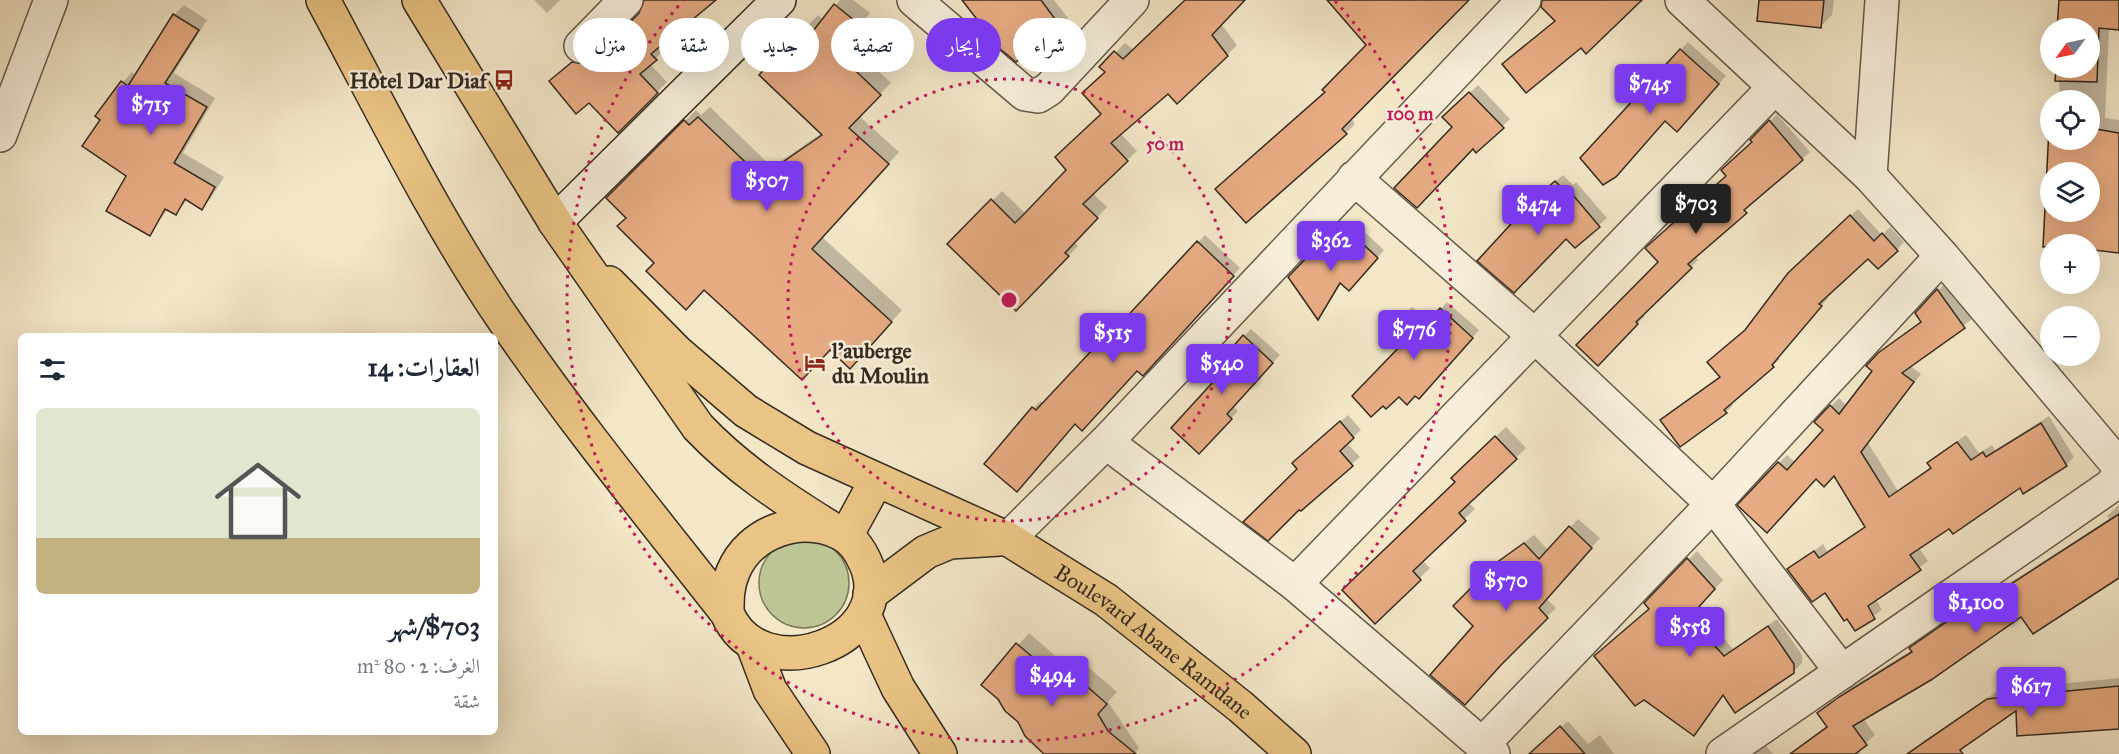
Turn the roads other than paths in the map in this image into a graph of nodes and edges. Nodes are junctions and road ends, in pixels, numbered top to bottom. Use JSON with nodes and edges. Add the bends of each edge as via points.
{"nodes":[{"id":1,"x":51,"y":0,"type":"edge"},
{"id":2,"x":323,"y":0,"type":"edge"},
{"id":3,"x":418,"y":0,"type":"edge"},
{"id":4,"x":626,"y":0,"type":"edge"},
{"id":5,"x":778,"y":0,"type":"edge"},
{"id":6,"x":914,"y":0,"type":"edge"},
{"id":7,"x":1132,"y":0,"type":"edge"},
{"id":8,"x":1524,"y":0,"type":"edge"},
{"id":9,"x":1682,"y":0,"type":"edge"},
{"id":10,"x":1882,"y":0,"type":"edge"},
{"id":11,"x":608,"y":18,"type":"edge"},
{"id":12,"x":30,"y":62,"type":"junction"},
{"id":13,"x":0,"y":76,"type":"edge"},
{"id":14,"x":1775,"y":87,"type":"junction"},
{"id":15,"x":0,"y":135,"type":"edge"},
{"id":16,"x":1870,"y":176,"type":"junction"},
{"id":17,"x":1354,"y":178,"type":"junction"},
{"id":18,"x":563,"y":234,"type":"junction"},
{"id":19,"x":1942,"y":256,"type":"junction"},
{"id":20,"x":1536,"y":337,"type":"junction"},
{"id":21,"x":1106,"y":442,"type":"junction"},
{"id":22,"x":876,"y":481,"type":"junction"},
{"id":23,"x":1713,"y":504,"type":"junction"},
{"id":24,"x":838,"y":532,"type":"junction"},
{"id":25,"x":1008,"y":539,"type":"junction"},
{"id":26,"x":1295,"y":584,"type":"junction"},
{"id":27,"x":867,"y":604,"type":"junction"},
{"id":28,"x":727,"y":613,"type":"junction"},
{"id":29,"x":753,"y":645,"type":"junction"},
{"id":30,"x":1842,"y":672,"type":"junction"},
{"id":31,"x":1488,"y":749,"type":"edge"},
{"id":32,"x":813,"y":754,"type":"edge"},
{"id":33,"x":940,"y":754,"type":"edge"},
{"id":34,"x":1294,"y":754,"type":"edge"},
{"id":35,"x":1724,"y":754,"type":"edge"}],
"edges":[{"from":1,"to":12,"type":"street"},
{"from":2,"to":28,"type":"main road","via":[[434,207],[503,319],[564,405]]},
{"from":3,"to":18,"type":"main road"},
{"from":4,"to":11,"type":"street"},
{"from":5,"to":18,"type":"street"},
{"from":6,"to":7,"type":"street","via":[[1024,94],[1038,96]]},
{"from":8,"to":17,"type":"street"},
{"from":9,"to":14,"type":"street"},
{"from":10,"to":16,"type":"street"},
{"from":12,"to":13,"type":"street"},
{"from":12,"to":15,"type":"street"},
{"from":14,"to":16,"type":"street"},
{"from":14,"to":20,"type":"street"},
{"from":16,"to":19,"type":"street"},
{"from":17,"to":20,"type":"street"},
{"from":17,"to":21,"type":"street"},
{"from":18,"to":22,"type":"main road","name":"Boulevard Abane Ramdane","via":[[677,352],[746,411]]},
{"from":18,"to":24,"type":"main road","via":[[698,427],[756,480]]},
{"from":19,"to":23,"type":"street"},
{"from":19,"to":30,"type":"street","via":[[2118,465],[2118,475],[2112,485]]},
{"from":20,"to":23,"type":"street"},
{"from":20,"to":26,"type":"street"},
{"from":21,"to":25,"type":"street"},
{"from":21,"to":26,"type":"street"},
{"from":22,"to":24,"type":"main road"},
{"from":22,"to":25,"type":"main road","name":"Boulevard Abane Ramdane"},
{"from":23,"to":30,"type":"street"},
{"from":23,"to":31,"type":"street"},
{"from":24,"to":27,"type":"main road","via":[[861,552],[869,572]]},
{"from":24,"to":28,"type":"main road","via":[[807,524],[784,527],[763,537],[745,553],[733,573],[727,591]]},
{"from":25,"to":27,"type":"main road","via":[[950,542],[926,552],[902,567]]},
{"from":25,"to":34,"type":"main road","name":"Boulevard Abane Ramdane","via":[[1106,600]]},
{"from":26,"to":31,"type":"street"},
{"from":27,"to":29,"type":"main road","via":[[850,631],[814,650],[794,653]]},
{"from":27,"to":33,"type":"main road","via":[[898,688]]},
{"from":28,"to":29,"type":"main road","via":[[736,632]]},
{"from":29,"to":32,"type":"main road","via":[[770,690]]},
{"from":30,"to":35,"type":"street"}]}
